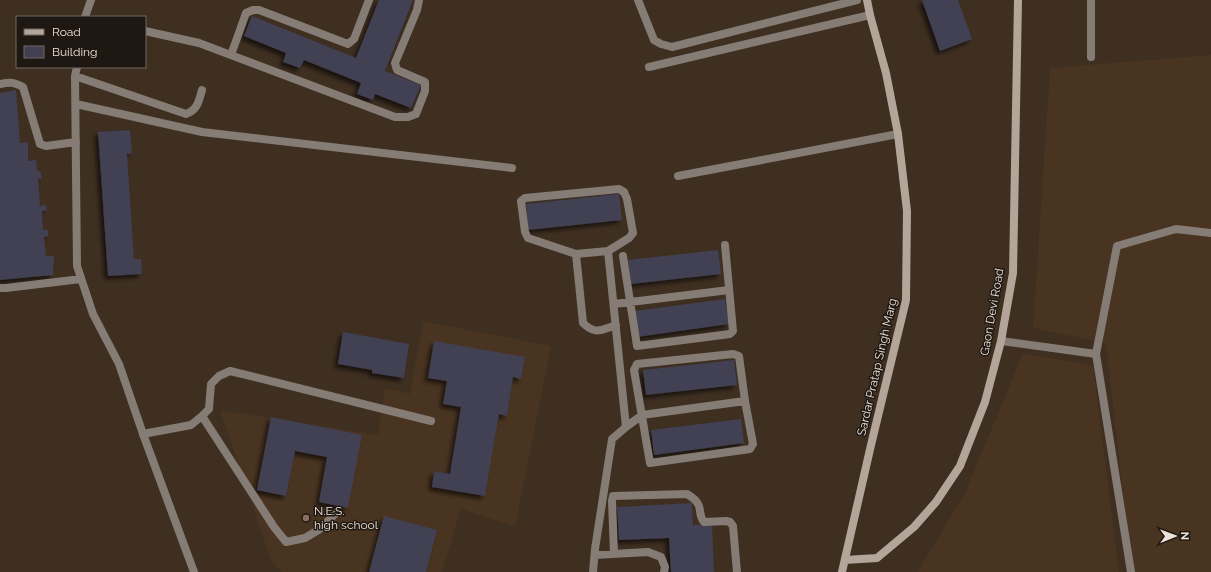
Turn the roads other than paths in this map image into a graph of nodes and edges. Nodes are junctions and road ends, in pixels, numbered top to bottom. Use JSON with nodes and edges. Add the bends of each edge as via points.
{"nodes":[{"id":1,"x":91,"y":0,"type":"edge"},
{"id":2,"x":369,"y":0,"type":"edge"},
{"id":3,"x":419,"y":0,"type":"edge"},
{"id":4,"x":638,"y":0,"type":"edge"},
{"id":5,"x":857,"y":0,"type":"edge"},
{"id":6,"x":867,"y":0,"type":"edge"},
{"id":7,"x":1018,"y":0,"type":"edge"},
{"id":8,"x":1091,"y":0,"type":"edge"},
{"id":9,"x":870,"y":15,"type":"junction"},
{"id":10,"x":85,"y":16,"type":"edge"},
{"id":11,"x":146,"y":31,"type":"edge"},
{"id":12,"x":231,"y":55,"type":"junction"},
{"id":13,"x":1091,"y":57,"type":"dead end"},
{"id":14,"x":649,"y":67,"type":"dead end"},
{"id":15,"x":77,"y":68,"type":"edge"},
{"id":16,"x":75,"y":76,"type":"junction"},
{"id":17,"x":0,"y":84,"type":"edge"},
{"id":18,"x":202,"y":90,"type":"dead end"},
{"id":19,"x":76,"y":104,"type":"junction"},
{"id":20,"x":898,"y":134,"type":"junction"},
{"id":21,"x":76,"y":142,"type":"junction"},
{"id":22,"x":512,"y":168,"type":"dead end"},
{"id":23,"x":678,"y":176,"type":"dead end"},
{"id":24,"x":1211,"y":233,"type":"edge"},
{"id":25,"x":725,"y":245,"type":"dead end"},
{"id":26,"x":608,"y":251,"type":"junction"},
{"id":27,"x":576,"y":254,"type":"junction"},
{"id":28,"x":623,"y":256,"type":"dead end"},
{"id":29,"x":81,"y":279,"type":"junction"},
{"id":30,"x":0,"y":288,"type":"edge"},
{"id":31,"x":729,"y":290,"type":"junction"},
{"id":32,"x":630,"y":302,"type":"junction"},
{"id":33,"x":614,"y":304,"type":"junction"},
{"id":34,"x":616,"y":325,"type":"junction"},
{"id":35,"x":1001,"y":341,"type":"junction"},
{"id":36,"x":1096,"y":354,"type":"junction"},
{"id":37,"x":745,"y":401,"type":"junction"},
{"id":38,"x":642,"y":415,"type":"junction"},
{"id":39,"x":202,"y":416,"type":"junction"},
{"id":40,"x":432,"y":421,"type":"dead end"},
{"id":41,"x":626,"y":427,"type":"junction"},
{"id":42,"x":143,"y":434,"type":"junction"},
{"id":43,"x":334,"y":516,"type":"dead end"},
{"id":44,"x":614,"y":553,"type":"junction"},
{"id":45,"x":595,"y":555,"type":"junction"},
{"id":46,"x":845,"y":560,"type":"junction"},
{"id":47,"x":194,"y":572,"type":"edge"},
{"id":48,"x":593,"y":572,"type":"edge"},
{"id":49,"x":664,"y":572,"type":"edge"},
{"id":50,"x":737,"y":572,"type":"edge"},
{"id":51,"x":842,"y":572,"type":"edge"},
{"id":52,"x":1131,"y":572,"type":"edge"}],
"edges":[{"from":1,"to":10,"type":"street"},
{"from":2,"to":12,"type":"street","via":[[354,39],[348,44],[259,10],[253,10],[246,13]]},
{"from":3,"to":12,"type":"street","via":[[395,63],[397,70],[425,82],[425,91],[416,114],[408,117],[395,117]]},
{"from":4,"to":5,"type":"street","via":[[654,40],[672,47]]},
{"from":6,"to":9,"type":"street","name":"Sardar Pratap Singh Marg"},
{"from":7,"to":35,"type":"street","name":"Gaon Devi Road","via":[[1013,273]]},
{"from":8,"to":13,"type":"street"},
{"from":9,"to":14,"type":"street"},
{"from":9,"to":20,"type":"street","name":"Sardar Pratap Singh Marg","via":[[886,73]]},
{"from":11,"to":12,"type":"street","via":[[199,43]]},
{"from":15,"to":16,"type":"street"},
{"from":16,"to":18,"type":"street","via":[[186,114],[195,110]]},
{"from":16,"to":19,"type":"street"},
{"from":17,"to":21,"type":"street","via":[[10,82],[23,87],[40,144],[46,146]]},
{"from":19,"to":21,"type":"street"},
{"from":19,"to":22,"type":"street","via":[[202,132]]},
{"from":20,"to":23,"type":"street"},
{"from":20,"to":46,"type":"street","name":"Sardar Pratap Singh Marg","via":[[907,211],[906,300]]},
{"from":21,"to":29,"type":"street","via":[[77,266]]},
{"from":24,"to":36,"type":"street","via":[[1176,229],[1117,246]]},
{"from":25,"to":31,"type":"street"},
{"from":26,"to":27,"type":"street"},
{"from":26,"to":27,"type":"street","via":[[633,233],[624,192],[619,190],[533,196],[521,201],[528,238]]},
{"from":26,"to":33,"type":"street"},
{"from":27,"to":34,"type":"street","via":[[583,323],[589,329],[597,331]]},
{"from":28,"to":32,"type":"street"},
{"from":29,"to":30,"type":"street"},
{"from":29,"to":42,"type":"street","via":[[94,314],[119,364]]},
{"from":31,"to":32,"type":"street"},
{"from":31,"to":32,"type":"street","via":[[733,331],[730,334],[637,346]]},
{"from":32,"to":33,"type":"street"},
{"from":33,"to":34,"type":"street"},
{"from":34,"to":41,"type":"street"},
{"from":35,"to":36,"type":"street"},
{"from":35,"to":46,"type":"street","name":"Gaon Devi Road","via":[[986,402],[960,466],[936,502],[914,527],[877,558]]},
{"from":36,"to":52,"type":"street"},
{"from":37,"to":38,"type":"street"},
{"from":37,"to":38,"type":"street","via":[[753,444],[750,449],[650,463]]},
{"from":37,"to":38,"type":"street","via":[[739,356],[733,354],[637,364],[634,370]]},
{"from":38,"to":41,"type":"street"},
{"from":39,"to":40,"type":"street","via":[[209,408],[211,384],[219,376],[230,371]]},
{"from":39,"to":42,"type":"street","via":[[191,425]]},
{"from":39,"to":43,"type":"street","via":[[286,542],[305,538]]},
{"from":41,"to":45,"type":"street","via":[[612,440]]},
{"from":42,"to":47,"type":"street"},
{"from":44,"to":45,"type":"street"},
{"from":44,"to":49,"type":"street","via":[[648,552],[661,557]]},
{"from":44,"to":50,"type":"street","via":[[613,496],[687,494],[699,505],[704,522],[730,522]]},
{"from":45,"to":48,"type":"street"},
{"from":46,"to":51,"type":"street","name":"Sardar Pratap Singh Marg"}]}
